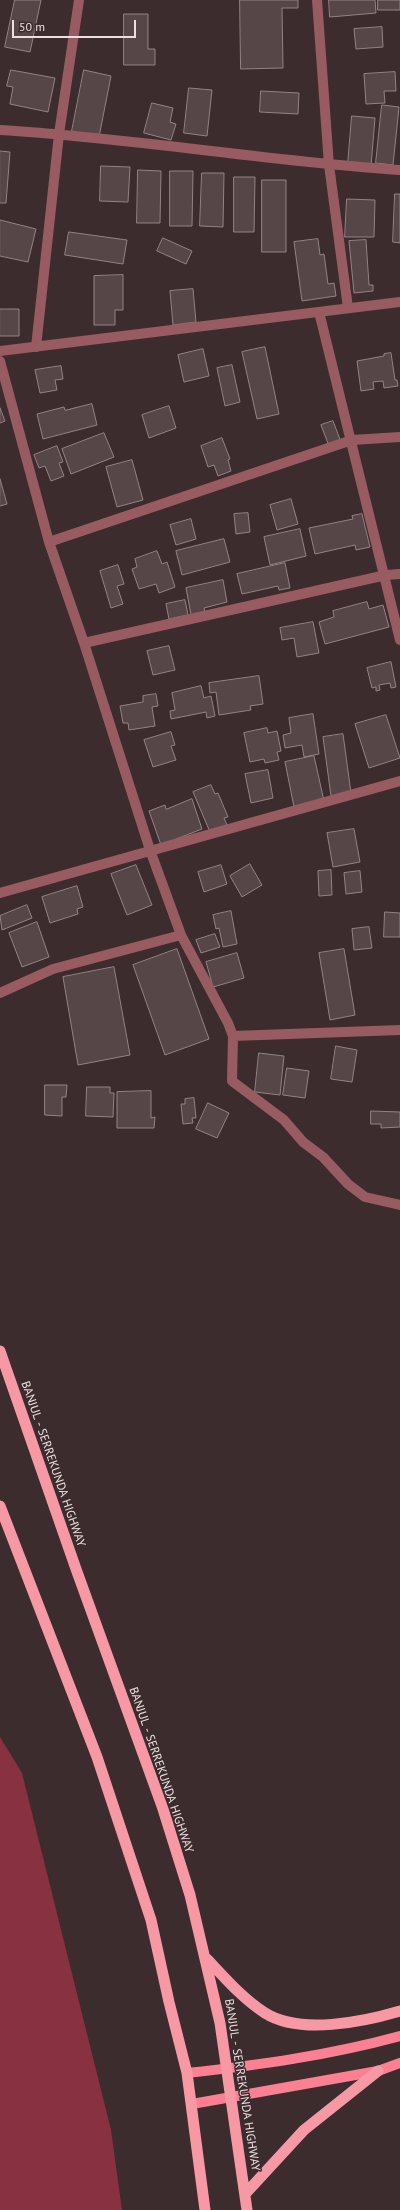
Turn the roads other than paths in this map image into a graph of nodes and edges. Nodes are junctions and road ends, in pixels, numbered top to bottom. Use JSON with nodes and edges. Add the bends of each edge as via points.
{"nodes":[{"id":1,"x":79,"y":0,"type":"edge"},
{"id":2,"x":317,"y":0,"type":"edge"},
{"id":3,"x":0,"y":130,"type":"edge"},
{"id":4,"x":59,"y":134,"type":"junction"},
{"id":5,"x":330,"y":165,"type":"junction"},
{"id":6,"x":400,"y":170,"type":"edge"},
{"id":7,"x":400,"y":302,"type":"edge"},
{"id":8,"x":348,"y":308,"type":"junction"},
{"id":9,"x":320,"y":312,"type":"junction"},
{"id":10,"x":36,"y":347,"type":"junction"},
{"id":11,"x":0,"y":351,"type":"edge"},
{"id":12,"x":0,"y":361,"type":"edge"},
{"id":13,"x":400,"y":437,"type":"edge"},
{"id":14,"x":352,"y":440,"type":"junction"},
{"id":15,"x":49,"y":542,"type":"junction"},
{"id":16,"x":400,"y":574,"type":"edge"},
{"id":17,"x":386,"y":575,"type":"junction"},
{"id":18,"x":400,"y":640,"type":"edge"},
{"id":19,"x":84,"y":643,"type":"junction"},
{"id":20,"x":400,"y":781,"type":"edge"},
{"id":21,"x":150,"y":850,"type":"junction"},
{"id":22,"x":0,"y":893,"type":"edge"},
{"id":23,"x":181,"y":935,"type":"junction"},
{"id":24,"x":0,"y":993,"type":"edge"},
{"id":25,"x":400,"y":1030,"type":"edge"},
{"id":26,"x":233,"y":1036,"type":"junction"},
{"id":27,"x":400,"y":1205,"type":"edge"},
{"id":28,"x":0,"y":1351,"type":"edge"},
{"id":29,"x":0,"y":1506,"type":"edge"},
{"id":30,"x":206,"y":1958,"type":"junction"},
{"id":31,"x":400,"y":2011,"type":"edge"},
{"id":32,"x":400,"y":2036,"type":"edge"},
{"id":33,"x":400,"y":2063,"type":"edge"},
{"id":34,"x":228,"y":2069,"type":"junction"},
{"id":35,"x":378,"y":2071,"type":"junction"},
{"id":36,"x":188,"y":2073,"type":"junction"},
{"id":37,"x":232,"y":2097,"type":"junction"},
{"id":38,"x":192,"y":2104,"type":"junction"},
{"id":39,"x":246,"y":2193,"type":"junction"},
{"id":40,"x":205,"y":2210,"type":"edge"},
{"id":41,"x":247,"y":2210,"type":"edge"}],
"edges":[{"from":1,"to":4,"type":"street"},
{"from":2,"to":5,"type":"street"},
{"from":3,"to":4,"type":"street"},
{"from":4,"to":5,"type":"street"},
{"from":4,"to":10,"type":"street"},
{"from":5,"to":6,"type":"street"},
{"from":5,"to":8,"type":"street"},
{"from":7,"to":8,"type":"street"},
{"from":8,"to":9,"type":"street"},
{"from":9,"to":10,"type":"street"},
{"from":9,"to":14,"type":"street"},
{"from":10,"to":11,"type":"street"},
{"from":12,"to":15,"type":"street"},
{"from":13,"to":14,"type":"street"},
{"from":14,"to":15,"type":"street"},
{"from":14,"to":17,"type":"street"},
{"from":15,"to":19,"type":"street"},
{"from":16,"to":17,"type":"street"},
{"from":17,"to":18,"type":"street"},
{"from":17,"to":19,"type":"street"},
{"from":19,"to":21,"type":"street"},
{"from":20,"to":21,"type":"street"},
{"from":21,"to":22,"type":"street"},
{"from":21,"to":23,"type":"street"},
{"from":23,"to":24,"type":"street","via":[[53,969]]},
{"from":23,"to":26,"type":"street"},
{"from":25,"to":26,"type":"street"},
{"from":26,"to":27,"type":"street","via":[[232,1081],[284,1120],[303,1142],[364,1197]]},
{"from":28,"to":30,"type":"highway","name":"BANJUL - SERREKUNDA HIGHWAY","via":[[163,1809],[190,1895]]},
{"from":29,"to":36,"type":"highway","via":[[97,1757],[124,1835],[151,1920]]},
{"from":30,"to":31,"type":"highway","via":[[243,1996],[266,2014],[298,2024],[343,2023]]},
{"from":30,"to":34,"type":"highway","name":"BANJUL - SERREKUNDA HIGHWAY"},
{"from":32,"to":34,"type":"main road","via":[[288,2061]]},
{"from":33,"to":35,"type":"main road"},
{"from":34,"to":36,"type":"main road"},
{"from":34,"to":37,"type":"highway","name":"BANJUL - SERREKUNDA HIGHWAY"},
{"from":35,"to":37,"type":"main road"},
{"from":35,"to":39,"type":"highway","via":[[304,2130]]},
{"from":36,"to":38,"type":"highway"},
{"from":37,"to":38,"type":"main road"},
{"from":37,"to":39,"type":"highway","name":"BANJUL - SERREKUNDA HIGHWAY"},
{"from":38,"to":40,"type":"highway"},
{"from":39,"to":41,"type":"highway","name":"BANJUL - SERREKUNDA HIGHWAY"}]}
